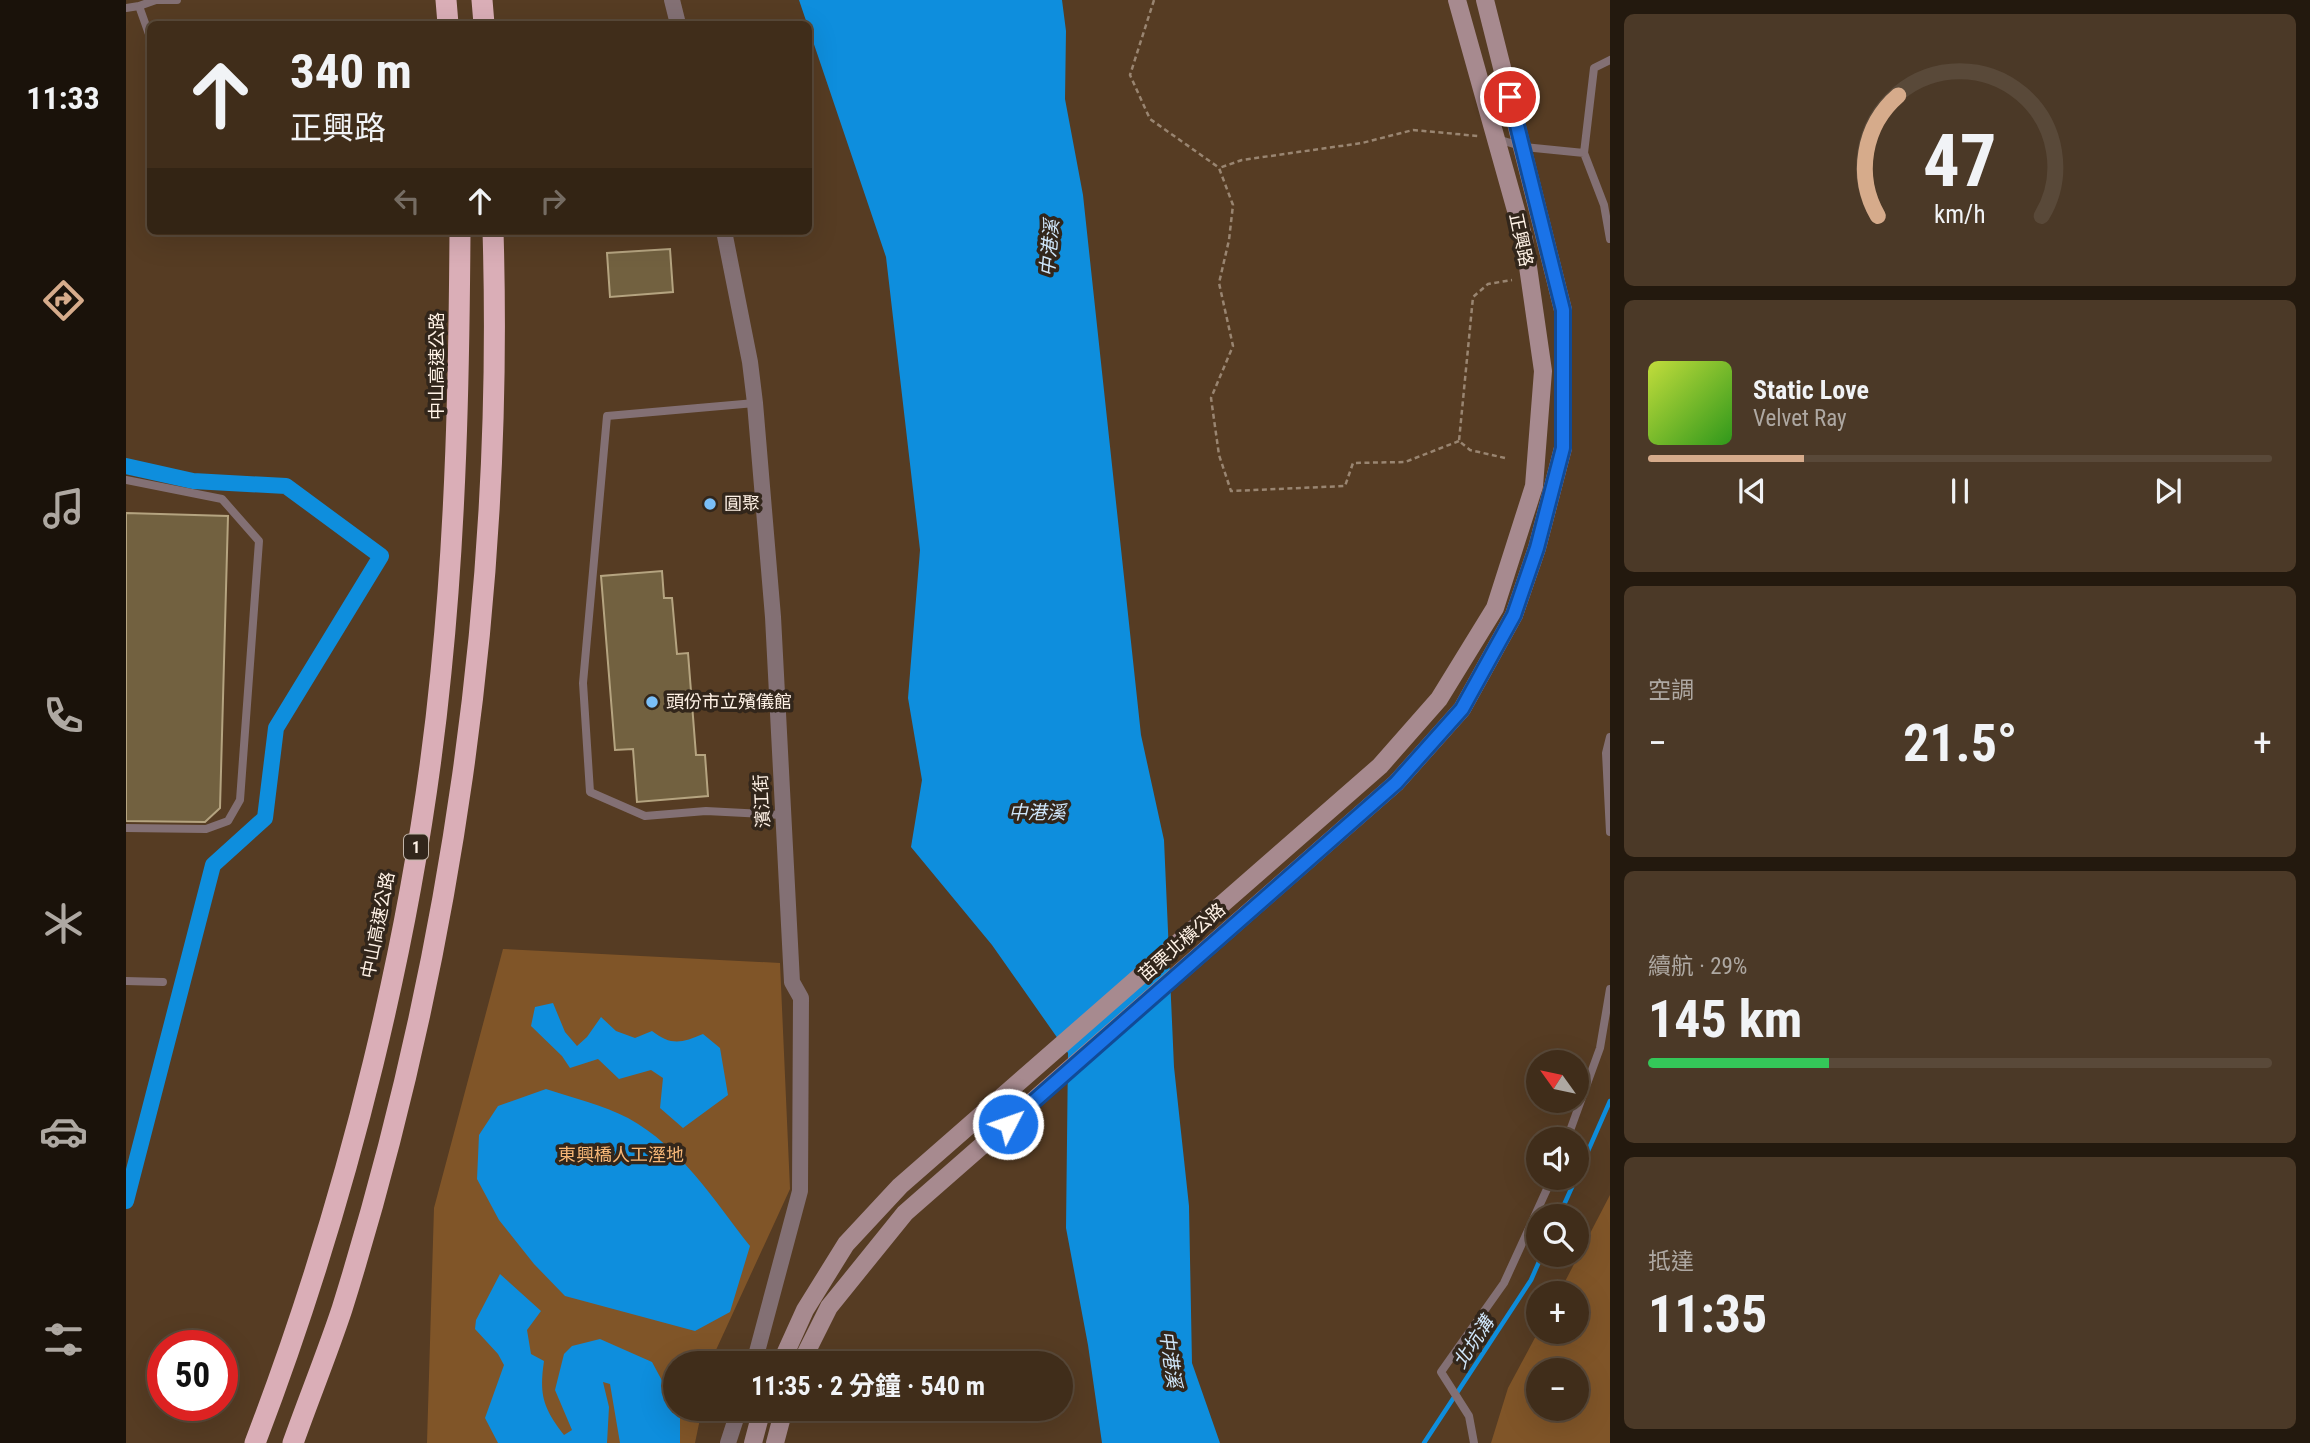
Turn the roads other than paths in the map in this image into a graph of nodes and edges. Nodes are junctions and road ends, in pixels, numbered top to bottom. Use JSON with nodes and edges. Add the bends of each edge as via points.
{"nodes":[{"id":1,"x":177,"y":0,"type":"edge"},
{"id":2,"x":446,"y":0,"type":"edge"},
{"id":3,"x":482,"y":0,"type":"edge"},
{"id":4,"x":672,"y":0,"type":"edge"},
{"id":5,"x":1457,"y":0,"type":"edge"},
{"id":6,"x":1485,"y":0,"type":"edge"},
{"id":7,"x":139,"y":6,"type":"junction"},
{"id":8,"x":126,"y":8,"type":"edge"},
{"id":9,"x":448,"y":21,"type":"edge"},
{"id":10,"x":484,"y":21,"type":"edge"},
{"id":11,"x":677,"y":21,"type":"edge"},
{"id":12,"x":147,"y":29,"type":"edge"},
{"id":13,"x":1610,"y":60,"type":"edge"},
{"id":14,"x":1494,"y":138,"type":"junction"},
{"id":15,"x":1524,"y":147,"type":"junction"},
{"id":16,"x":1584,"y":153,"type":"junction"},
{"id":17,"x":460,"y":235,"type":"edge"},
{"id":18,"x":494,"y":235,"type":"edge"},
{"id":19,"x":725,"y":235,"type":"edge"},
{"id":20,"x":1610,"y":239,"type":"edge"},
{"id":21,"x":755,"y":403,"type":"junction"},
{"id":22,"x":126,"y":480,"type":"edge"},
{"id":23,"x":1534,"y":486,"type":"joint"},
{"id":24,"x":1537,"y":548,"type":"joint"},
{"id":25,"x":1610,"y":737,"type":"edge"},
{"id":26,"x":782,"y":815,"type":"junction"},
{"id":27,"x":126,"y":828,"type":"edge"},
{"id":28,"x":1610,"y":832,"type":"edge"},
{"id":29,"x":126,"y":981,"type":"edge"},
{"id":30,"x":163,"y":982,"type":"dead end"},
{"id":31,"x":1610,"y":989,"type":"edge"},
{"id":32,"x":1571,"y":1127,"type":"edge"},
{"id":33,"x":1547,"y":1190,"type":"edge"},
{"id":34,"x":757,"y":1351,"type":"edge"},
{"id":35,"x":786,"y":1351,"type":"edge"},
{"id":36,"x":807,"y":1351,"type":"edge"},
{"id":37,"x":735,"y":1421,"type":"edge"},
{"id":38,"x":759,"y":1421,"type":"edge"},
{"id":39,"x":781,"y":1421,"type":"edge"},
{"id":40,"x":255,"y":1443,"type":"edge"},
{"id":41,"x":293,"y":1443,"type":"edge"},
{"id":42,"x":728,"y":1443,"type":"edge"},
{"id":43,"x":753,"y":1443,"type":"edge"},
{"id":44,"x":775,"y":1443,"type":"edge"},
{"id":45,"x":1474,"y":1443,"type":"edge"}],
"edges":[{"from":1,"to":7,"type":"lane"},
{"from":2,"to":9,"type":"highway"},
{"from":3,"to":10,"type":"highway"},
{"from":4,"to":11,"type":"street"},
{"from":5,"to":14,"type":"main road","name":"正興路"},
{"from":6,"to":15,"type":"main road","name":"正興路"},
{"from":7,"to":8,"type":"lane"},
{"from":7,"to":12,"type":"lane"},
{"from":13,"to":16,"type":"lane","via":[[1594,68]]},
{"from":14,"to":15,"type":"lane"},
{"from":14,"to":23,"type":"main road","name":"正興路","via":[[1524,239],[1543,371]]},
{"from":15,"to":16,"type":"lane"},
{"from":15,"to":24,"type":"main road","name":"正興路","via":[[1563,310],[1563,448]]},
{"from":16,"to":20,"type":"lane","via":[[1604,205]]},
{"from":17,"to":40,"type":"highway","name":"中山高速公路","number":"1","via":[[459,427],[451,558],[424,796],[380,1028],[347,1160],[312,1281]]},
{"from":18,"to":41,"type":"highway","number":"1","via":[[493,443],[485,596],[459,810],[437,940],[377,1188],[341,1310]]},
{"from":19,"to":21,"type":"street","name":"濱江街"},
{"from":21,"to":26,"type":"street","name":"濱江街","via":[[773,617]]},
{"from":21,"to":26,"type":"lane","via":[[607,416],[583,683],[590,792],[645,816],[706,811]]},
{"from":22,"to":27,"type":"lane","via":[[222,499],[260,541],[240,800],[228,821],[206,829]]},
{"from":23,"to":35,"type":"main road","name":"苗栗北橫公路","via":[[1495,608],[1439,699],[1380,766],[900,1186],[846,1244],[805,1310]]},
{"from":24,"to":36,"type":"main road","name":"苗栗北橫公路","via":[[1514,615],[1462,709],[1396,783],[905,1213],[830,1307]]},
{"from":25,"to":28,"type":"lane","via":[[1606,753]]},
{"from":26,"to":34,"type":"street","name":"濱江街","via":[[792,982],[801,998],[800,1191]]},
{"from":29,"to":30,"type":"lane"},
{"from":31,"to":32,"type":"lane","via":[[1600,1048]]},
{"from":33,"to":45,"type":"lane","via":[[1504,1283],[1441,1372],[1469,1416]]},
{"from":37,"to":42,"type":"street"},
{"from":38,"to":43,"type":"main road"},
{"from":39,"to":44,"type":"main road"}]}
